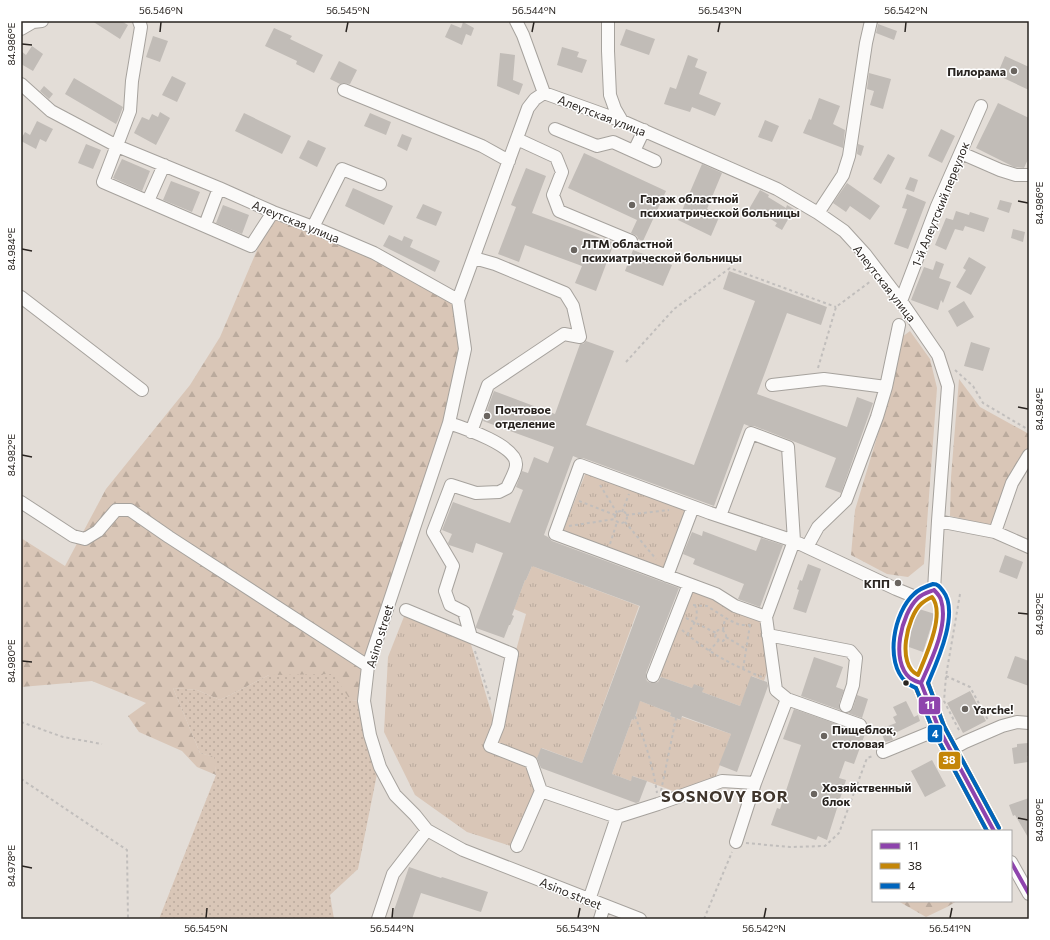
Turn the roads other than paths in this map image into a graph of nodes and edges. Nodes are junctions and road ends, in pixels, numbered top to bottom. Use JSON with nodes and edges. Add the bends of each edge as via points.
{"nodes":[{"id":1,"x":42,"y":21,"type":"edge"},
{"id":2,"x":139,"y":21,"type":"edge"},
{"id":3,"x":516,"y":21,"type":"edge"},
{"id":4,"x":608,"y":21,"type":"edge"},
{"id":5,"x":871,"y":21,"type":"edge"},
{"id":6,"x":21,"y":29,"type":"edge"},
{"id":7,"x":21,"y":84,"type":"edge"},
{"id":8,"x":344,"y":90,"type":"dead end"},
{"id":9,"x":544,"y":93,"type":"junction"},
{"id":10,"x":981,"y":106,"type":"dead end"},
{"id":11,"x":622,"y":120,"type":"junction"},
{"id":12,"x":555,"y":129,"type":"dead end"},
{"id":13,"x":644,"y":130,"type":"junction"},
{"id":14,"x":517,"y":139,"type":"junction"},
{"id":15,"x":117,"y":146,"type":"junction"},
{"id":16,"x":634,"y":151,"type":"junction"},
{"id":17,"x":961,"y":153,"type":"junction"},
{"id":18,"x":509,"y":161,"type":"junction"},
{"id":19,"x":655,"y":161,"type":"dead end"},
{"id":20,"x":164,"y":165,"type":"junction"},
{"id":21,"x":1029,"y":175,"type":"edge"},
{"id":22,"x":380,"y":184,"type":"dead end"},
{"id":23,"x":219,"y":188,"type":"junction"},
{"id":24,"x":148,"y":201,"type":"junction"},
{"id":25,"x":273,"y":212,"type":"junction"},
{"id":26,"x":818,"y":213,"type":"junction"},
{"id":27,"x":205,"y":225,"type":"junction"},
{"id":28,"x":313,"y":227,"type":"junction"},
{"id":29,"x":631,"y":241,"type":"dead end"},
{"id":30,"x":474,"y":258,"type":"junction"},
{"id":31,"x":21,"y":297,"type":"edge"},
{"id":32,"x":458,"y":300,"type":"junction"},
{"id":33,"x":901,"y":301,"type":"junction"},
{"id":34,"x":899,"y":325,"type":"dead end"},
{"id":35,"x":772,"y":385,"type":"dead end"},
{"id":36,"x":886,"y":387,"type":"junction"},
{"id":37,"x":142,"y":390,"type":"dead end"},
{"id":38,"x":449,"y":423,"type":"junction"},
{"id":39,"x":471,"y":432,"type":"junction"},
{"id":40,"x":1029,"y":455,"type":"edge"},
{"id":41,"x":430,"y":478,"type":"junction"},
{"id":42,"x":450,"y":484,"type":"junction"},
{"id":43,"x":21,"y":502,"type":"edge"},
{"id":44,"x":693,"y":507,"type":"junction"},
{"id":45,"x":720,"y":516,"type":"junction"},
{"id":46,"x":938,"y":521,"type":"junction"},
{"id":47,"x":415,"y":525,"type":"junction"},
{"id":48,"x":433,"y":532,"type":"junction"},
{"id":49,"x":995,"y":532,"type":"junction"},
{"id":50,"x":794,"y":541,"type":"junction"},
{"id":51,"x":807,"y":547,"type":"junction"},
{"id":52,"x":1029,"y":547,"type":"edge"},
{"id":53,"x":667,"y":574,"type":"junction"},
{"id":54,"x":688,"y":584,"type":"junction"},
{"id":55,"x":934,"y":590,"type":"junction"},
{"id":56,"x":918,"y":598,"type":"junction"},
{"id":57,"x":406,"y":610,"type":"dead end"},
{"id":58,"x":767,"y":626,"type":"junction"},
{"id":59,"x":471,"y":637,"type":"junction"},
{"id":60,"x":368,"y":666,"type":"junction"},
{"id":61,"x":653,"y":676,"type":"dead end"},
{"id":62,"x":921,"y":684,"type":"junction"},
{"id":63,"x":787,"y":699,"type":"junction"},
{"id":64,"x":846,"y":706,"type":"dead end"},
{"id":65,"x":1029,"y":723,"type":"edge"},
{"id":66,"x":860,"y":725,"type":"dead end"},
{"id":67,"x":939,"y":729,"type":"junction"},
{"id":68,"x":950,"y":750,"type":"junction"},
{"id":69,"x":883,"y":752,"type":"road end"},
{"id":70,"x":755,"y":783,"type":"junction"},
{"id":71,"x":541,"y":791,"type":"junction"},
{"id":72,"x":617,"y":818,"type":"junction"},
{"id":73,"x":427,"y":830,"type":"junction"},
{"id":74,"x":993,"y":830,"type":"edge"},
{"id":75,"x":736,"y":842,"type":"road end"},
{"id":76,"x":517,"y":846,"type":"dead end"},
{"id":77,"x":1012,"y":864,"type":"edge"},
{"id":78,"x":1029,"y":894,"type":"edge"},
{"id":79,"x":589,"y":900,"type":"junction"},
{"id":80,"x":604,"y":906,"type":"junction"},
{"id":81,"x":378,"y":919,"type":"edge"},
{"id":82,"x":600,"y":919,"type":"edge"},
{"id":83,"x":640,"y":919,"type":"edge"}],
"edges":[{"from":1,"to":6,"type":"street","via":[[33,22]]},
{"from":2,"to":15,"type":"street","via":[[141,27],[130,111]]},
{"from":3,"to":9,"type":"street"},
{"from":4,"to":11,"type":"street","via":[[610,95]]},
{"from":5,"to":26,"type":"street","via":[[849,156],[843,175]]},
{"from":7,"to":15,"type":"street","name":"Алеутская улица","via":[[51,111]]},
{"from":8,"to":18,"type":"street","via":[[482,146]]},
{"from":9,"to":11,"type":"street","name":"Алеутская улица"},
{"from":9,"to":14,"type":"street","name":"Алеутская улица","via":[[534,99],[528,108]]},
{"from":10,"to":17,"type":"street","name":"1-й Алеутский переулок"},
{"from":11,"to":13,"type":"street","name":"Алеутская улица"},
{"from":12,"to":16,"type":"street","via":[[597,146],[613,142]]},
{"from":13,"to":16,"type":"street"},
{"from":13,"to":26,"type":"street","name":"Алеутская улица","via":[[777,189]]},
{"from":14,"to":18,"type":"street","name":"Алеутская улица"},
{"from":14,"to":29,"type":"street","via":[[556,157],[562,172],[553,195],[559,211]]},
{"from":15,"to":20,"type":"street","name":"Алеутская улица"},
{"from":15,"to":24,"type":"street","via":[[103,182]]},
{"from":16,"to":19,"type":"street"},
{"from":17,"to":21,"type":"street","via":[[1000,170],[1016,175]]},
{"from":17,"to":33,"type":"street","name":"1-й Алеутский переулок","via":[[937,206]]},
{"from":18,"to":30,"type":"street","name":"Алеутская улица"},
{"from":20,"to":23,"type":"street","name":"Алеутская улица"},
{"from":20,"to":24,"type":"street"},
{"from":22,"to":28,"type":"street","via":[[342,169]]},
{"from":23,"to":25,"type":"street","name":"Алеутская улица"},
{"from":23,"to":27,"type":"street"},
{"from":24,"to":27,"type":"street"},
{"from":25,"to":27,"type":"street","via":[[251,246]]},
{"from":25,"to":28,"type":"street","name":"Алеутская улица"},
{"from":26,"to":33,"type":"street","name":"Алеутская улица","via":[[844,231],[866,254]]},
{"from":28,"to":32,"type":"street","name":"Алеутская улица","via":[[374,253]]},
{"from":30,"to":32,"type":"street","name":"Алеутская улица"},
{"from":30,"to":39,"type":"street","via":[[565,293],[573,306],[580,337],[564,334],[488,385]]},
{"from":31,"to":37,"type":"street"},
{"from":32,"to":38,"type":"street","name":"Asino street","via":[[465,349]]},
{"from":33,"to":46,"type":"street","name":"Алеутская улица","via":[[938,355],[948,386]]},
{"from":34,"to":36,"type":"street"},
{"from":35,"to":36,"type":"street","via":[[824,379]]},
{"from":36,"to":51,"type":"street","via":[[846,500],[818,527]]},
{"from":38,"to":39,"type":"street"},
{"from":38,"to":41,"type":"street","name":"Asino street"},
{"from":39,"to":42,"type":"street","via":[[496,442],[514,456],[516,465],[510,482],[507,488],[499,492],[476,493]]},
{"from":40,"to":49,"type":"street","via":[[1012,483]]},
{"from":41,"to":42,"type":"street"},
{"from":41,"to":47,"type":"street","name":"Asino street"},
{"from":42,"to":48,"type":"street"},
{"from":43,"to":60,"type":"street","via":[[73,536],[85,539],[98,531],[116,510],[130,510]]},
{"from":44,"to":45,"type":"street"},
{"from":44,"to":53,"type":"street"},
{"from":44,"to":53,"type":"street","via":[[580,465],[554,534]]},
{"from":45,"to":50,"type":"street"},
{"from":45,"to":50,"type":"street","via":[[751,432],[788,447]]},
{"from":46,"to":49,"type":"street"},
{"from":46,"to":55,"type":"street","name":"Алеутская улица"},
{"from":47,"to":48,"type":"street"},
{"from":47,"to":60,"type":"street","name":"Asino street"},
{"from":48,"to":59,"type":"street","via":[[453,566],[445,591],[450,605],[464,612]]},
{"from":49,"to":52,"type":"street"},
{"from":50,"to":51,"type":"street"},
{"from":50,"to":58,"type":"street"},
{"from":51,"to":56,"type":"street"},
{"from":53,"to":54,"type":"street"},
{"from":54,"to":58,"type":"street","via":[[716,594]]},
{"from":54,"to":61,"type":"street"},
{"from":55,"to":56,"type":"street"},
{"from":55,"to":62,"type":"street","via":[[941,599],[941,628],[935,652]]},
{"from":56,"to":62,"type":"street","via":[[906,617],[899,646],[904,668],[910,678]]},
{"from":57,"to":59,"type":"street"},
{"from":58,"to":63,"type":"street","via":[[776,690]]},
{"from":58,"to":64,"type":"street","via":[[850,651],[856,658],[853,685]]},
{"from":59,"to":71,"type":"street","via":[[512,654],[498,726],[490,746],[531,762]]},
{"from":60,"to":73,"type":"street","name":"Asino street","via":[[364,701],[370,735],[380,767],[395,795]]},
{"from":62,"to":67,"type":"street"},
{"from":63,"to":66,"type":"street"},
{"from":63,"to":70,"type":"street"},
{"from":65,"to":68,"type":"street","via":[[1017,722],[1002,726]]},
{"from":67,"to":68,"type":"street"},
{"from":67,"to":69,"type":"street"},
{"from":68,"to":74,"type":"street"},
{"from":70,"to":72,"type":"street","via":[[722,781]]},
{"from":70,"to":75,"type":"street"},
{"from":71,"to":72,"type":"street"},
{"from":71,"to":76,"type":"street"},
{"from":72,"to":79,"type":"street"},
{"from":73,"to":79,"type":"street","name":"Asino street","via":[[463,850]]},
{"from":73,"to":81,"type":"street","via":[[393,874]]},
{"from":77,"to":78,"type":"street"},
{"from":79,"to":80,"type":"street","name":"Asino street"},
{"from":80,"to":82,"type":"street"},
{"from":80,"to":83,"type":"street","name":"Asino street"}]}
